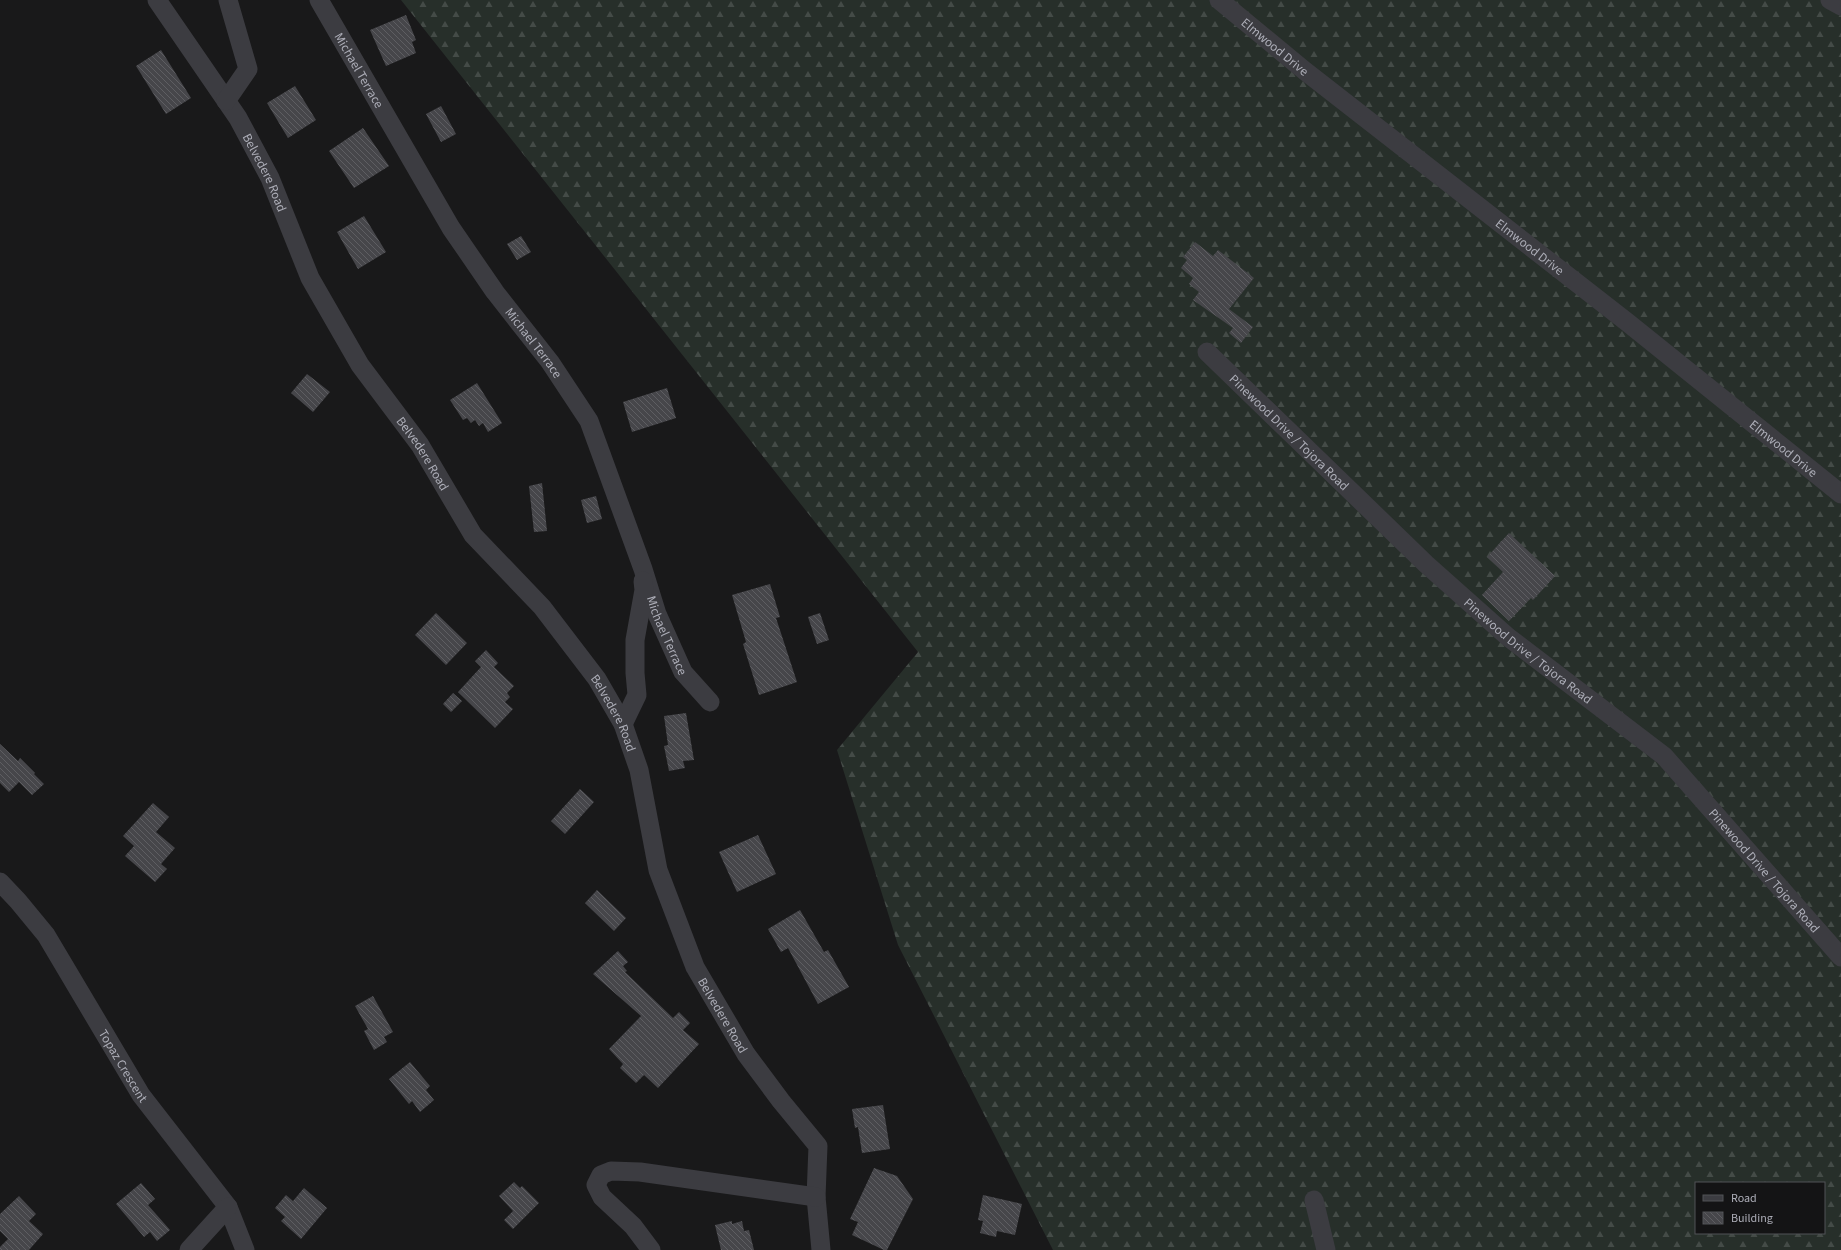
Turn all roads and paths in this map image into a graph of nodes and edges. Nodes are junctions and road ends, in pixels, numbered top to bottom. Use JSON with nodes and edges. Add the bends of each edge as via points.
{"nodes":[{"id":1,"x":157,"y":0,"type":"edge"},
{"id":2,"x":228,"y":0,"type":"edge"},
{"id":3,"x":319,"y":0,"type":"edge"},
{"id":4,"x":1219,"y":0,"type":"edge"},
{"id":5,"x":1830,"y":0,"type":"edge"},
{"id":6,"x":1841,"y":6,"type":"edge"},
{"id":7,"x":226,"y":101,"type":"junction"},
{"id":8,"x":1207,"y":352,"type":"dead end"},
{"id":9,"x":1841,"y":494,"type":"edge"},
{"id":10,"x":643,"y":569,"type":"junction"},
{"id":11,"x":710,"y":702,"type":"dead end"},
{"id":12,"x":623,"y":724,"type":"junction"},
{"id":13,"x":0,"y":882,"type":"edge"},
{"id":14,"x":1841,"y":957,"type":"edge"},
{"id":15,"x":816,"y":1197,"type":"junction"},
{"id":16,"x":1314,"y":1200,"type":"dead end"},
{"id":17,"x":228,"y":1207,"type":"junction"},
{"id":18,"x":189,"y":1250,"type":"edge"},
{"id":19,"x":245,"y":1250,"type":"edge"},
{"id":20,"x":651,"y":1250,"type":"edge"},
{"id":21,"x":821,"y":1250,"type":"edge"},
{"id":22,"x":1326,"y":1250,"type":"edge"}],
"edges":[{"from":1,"to":7,"type":"street","name":"Belvedere Road"},
{"from":2,"to":7,"type":"street","via":[[248,69]]},
{"from":3,"to":10,"type":"street","name":"Michael Terrace","via":[[451,228],[495,292],[550,362],[589,421]]},
{"from":4,"to":9,"type":"street","name":"Elmwood Drive","via":[[1305,71],[1627,322]]},
{"from":5,"to":6,"type":"street"},
{"from":7,"to":12,"type":"street","name":"Belvedere Road","via":[[270,178],[310,278],[360,365],[420,445],[473,535],[542,606],[598,679]]},
{"from":8,"to":14,"type":"street","name":"Pinewood Drive / Tojora Road","via":[[1426,564],[1508,637],[1664,756]]},
{"from":10,"to":11,"type":"street","name":"Michael Terrace","via":[[657,614],[683,672]]},
{"from":10,"to":12,"type":"street","via":[[644,590],[635,640],[637,695]]},
{"from":12,"to":15,"type":"street","name":"Belvedere Road","via":[[639,770],[658,870],[696,967],[746,1054],[818,1146]]},
{"from":13,"to":17,"type":"street","name":"Topaz Crescent","via":[[46,935],[141,1095]]},
{"from":15,"to":20,"type":"street","via":[[640,1172],[611,1172],[601,1175],[596,1184],[602,1197],[633,1226]]},
{"from":15,"to":21,"type":"street","name":"Belvedere Road"},
{"from":16,"to":22,"type":"street"},
{"from":17,"to":18,"type":"street"},
{"from":17,"to":19,"type":"street","name":"Topaz Crescent"}]}
